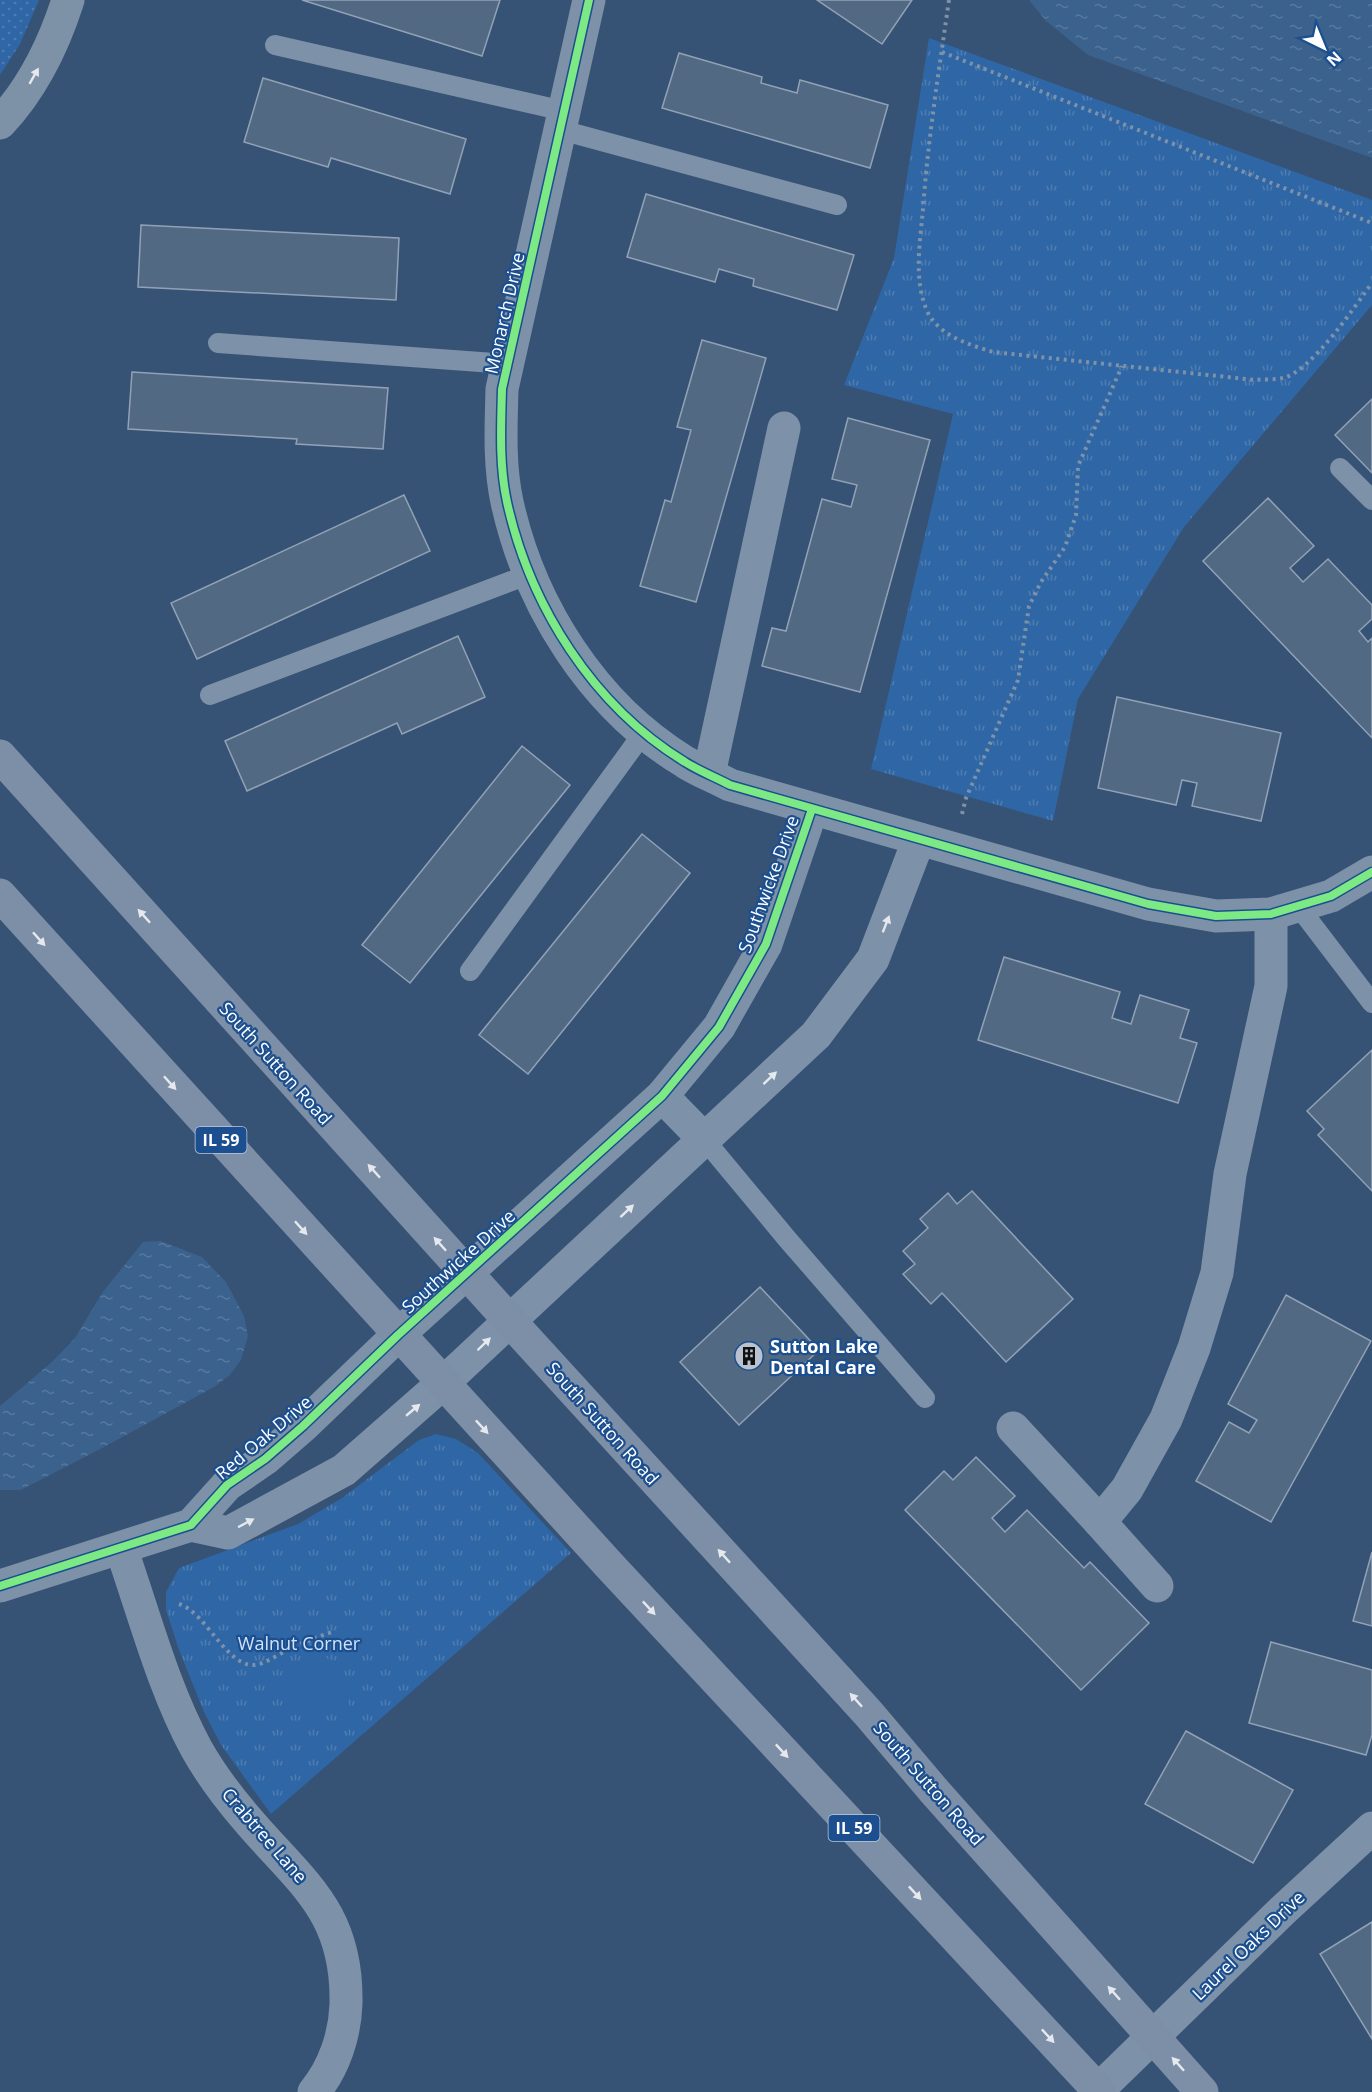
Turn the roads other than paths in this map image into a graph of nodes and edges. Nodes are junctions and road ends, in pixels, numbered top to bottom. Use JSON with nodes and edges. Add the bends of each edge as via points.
{"nodes":[{"id":1,"x":69,"y":0,"type":"edge"},
{"id":2,"x":589,"y":0,"type":"edge"},
{"id":3,"x":275,"y":45,"type":"dead end"},
{"id":4,"x":562,"y":121,"type":"junction"},
{"id":5,"x":0,"y":123,"type":"edge"},
{"id":6,"x":837,"y":206,"type":"dead end"},
{"id":7,"x":218,"y":343,"type":"dead end"},
{"id":8,"x":508,"y":364,"type":"junction"},
{"id":9,"x":784,"y":428,"type":"dead end"},
{"id":10,"x":1340,"y":468,"type":"dead end"},
{"id":11,"x":1372,"y":500,"type":"edge"},
{"id":12,"x":530,"y":574,"type":"junction"},
{"id":13,"x":210,"y":695,"type":"dead end"},
{"id":14,"x":644,"y":732,"type":"junction"},
{"id":15,"x":0,"y":756,"type":"edge"},
{"id":16,"x":709,"y":774,"type":"junction"},
{"id":17,"x":812,"y":809,"type":"junction"},
{"id":18,"x":919,"y":839,"type":"junction"},
{"id":19,"x":1372,"y":872,"type":"edge"},
{"id":20,"x":0,"y":895,"type":"edge"},
{"id":21,"x":1284,"y":910,"type":"junction"},
{"id":22,"x":470,"y":971,"type":"dead end"},
{"id":23,"x":1372,"y":1003,"type":"edge"},
{"id":24,"x":662,"y":1096,"type":"junction"},
{"id":25,"x":704,"y":1139,"type":"junction"},
{"id":26,"x":467,"y":1273,"type":"junction"},
{"id":27,"x":509,"y":1320,"type":"junction"},
{"id":28,"x":398,"y":1335,"type":"junction"},
{"id":29,"x":442,"y":1384,"type":"junction"},
{"id":30,"x":925,"y":1398,"type":"dead end"},
{"id":31,"x":1013,"y":1428,"type":"dead end"},
{"id":32,"x":1100,"y":1522,"type":"junction"},
{"id":33,"x":191,"y":1525,"type":"junction"},
{"id":34,"x":121,"y":1548,"type":"junction"},
{"id":35,"x":0,"y":1586,"type":"edge"},
{"id":36,"x":1157,"y":1586,"type":"dead end"},
{"id":37,"x":1372,"y":1828,"type":"edge"},
{"id":38,"x":1153,"y":2037,"type":"junction"},
{"id":39,"x":1098,"y":2091,"type":"edge"},
{"id":40,"x":314,"y":2092,"type":"edge"},
{"id":41,"x":1202,"y":2092,"type":"edge"}],
"edges":[{"from":5,"to":1,"type":"highway","one_way":true,"via":[[16,106],[57,34]]},
{"from":2,"to":4,"type":"street","name":"Monarch Drive"},
{"from":3,"to":4,"type":"lane"},
{"from":4,"to":6,"type":"lane"},
{"from":4,"to":8,"type":"street","name":"Monarch Drive"},
{"from":7,"to":8,"type":"lane"},
{"from":8,"to":12,"type":"street","name":"Monarch Drive","via":[[502,389],[501,455],[506,501]]},
{"from":9,"to":16,"type":"street"},
{"from":10,"to":11,"type":"lane"},
{"from":12,"to":13,"type":"lane"},
{"from":12,"to":14,"type":"street","name":"Monarch Drive","via":[[551,620],[586,672]]},
{"from":14,"to":16,"type":"street","name":"Monarch Drive"},
{"from":14,"to":22,"type":"lane"},
{"from":26,"to":15,"type":"main road","name":"South Sutton Road","one_way":true},
{"from":16,"to":17,"type":"street","name":"Monarch Drive","via":[[730,785]]},
{"from":17,"to":18,"type":"street","name":"Southwicke Drive"},
{"from":17,"to":24,"type":"street","name":"Southwicke Drive","via":[[766,944],[720,1027]]},
{"from":18,"to":21,"type":"street","name":"Southwicke Drive","via":[[1148,904],[1216,916]]},
{"from":25,"to":18,"type":"street","one_way":true,"via":[[816,1035],[873,959]]},
{"from":19,"to":21,"type":"street","name":"Southwicke Drive","via":[[1331,896]]},
{"from":20,"to":28,"type":"main road","number":"IL 59","one_way":true},
{"from":21,"to":23,"type":"lane"},
{"from":21,"to":32,"type":"street","via":[[1272,986],[1230,1174],[1217,1273],[1194,1348],[1166,1419],[1127,1489]]},
{"from":24,"to":25,"type":"street"},
{"from":24,"to":26,"type":"street","name":"Southwicke Drive"},
{"from":27,"to":25,"type":"street","one_way":true},
{"from":25,"to":30,"type":"lane"},
{"from":26,"to":27,"type":"main road","name":"South Sutton Road"},
{"from":26,"to":28,"type":"street","name":"Southwicke Drive"},
{"from":29,"to":27,"type":"street","one_way":true},
{"from":38,"to":27,"type":"main road","name":"South Sutton Road","one_way":true,"via":[[868,1713]]},
{"from":28,"to":29,"type":"main road","number":"IL 59"},
{"from":28,"to":33,"type":"street","name":"Red Oak Drive","via":[[265,1460],[226,1485]]},
{"from":33,"to":29,"type":"street","one_way":true,"via":[[228,1533],[344,1470]]},
{"from":29,"to":39,"type":"main road","number":"IL 59","one_way":true},
{"from":31,"to":32,"type":"street"},
{"from":32,"to":36,"type":"street"},
{"from":33,"to":34,"type":"street"},
{"from":34,"to":35,"type":"street"},
{"from":34,"to":40,"type":"street","name":"Crabtree Lane","via":[[173,1699],[197,1749],[246,1818],[318,1899],[340,1948],[346,1977],[341,2037],[332,2065]]},
{"from":37,"to":38,"type":"street","name":"Laurel Oaks Drive"},
{"from":38,"to":39,"type":"street","name":"Laurel Oaks Drive"},
{"from":41,"to":38,"type":"main road","name":"South Sutton Road","one_way":true}]}
